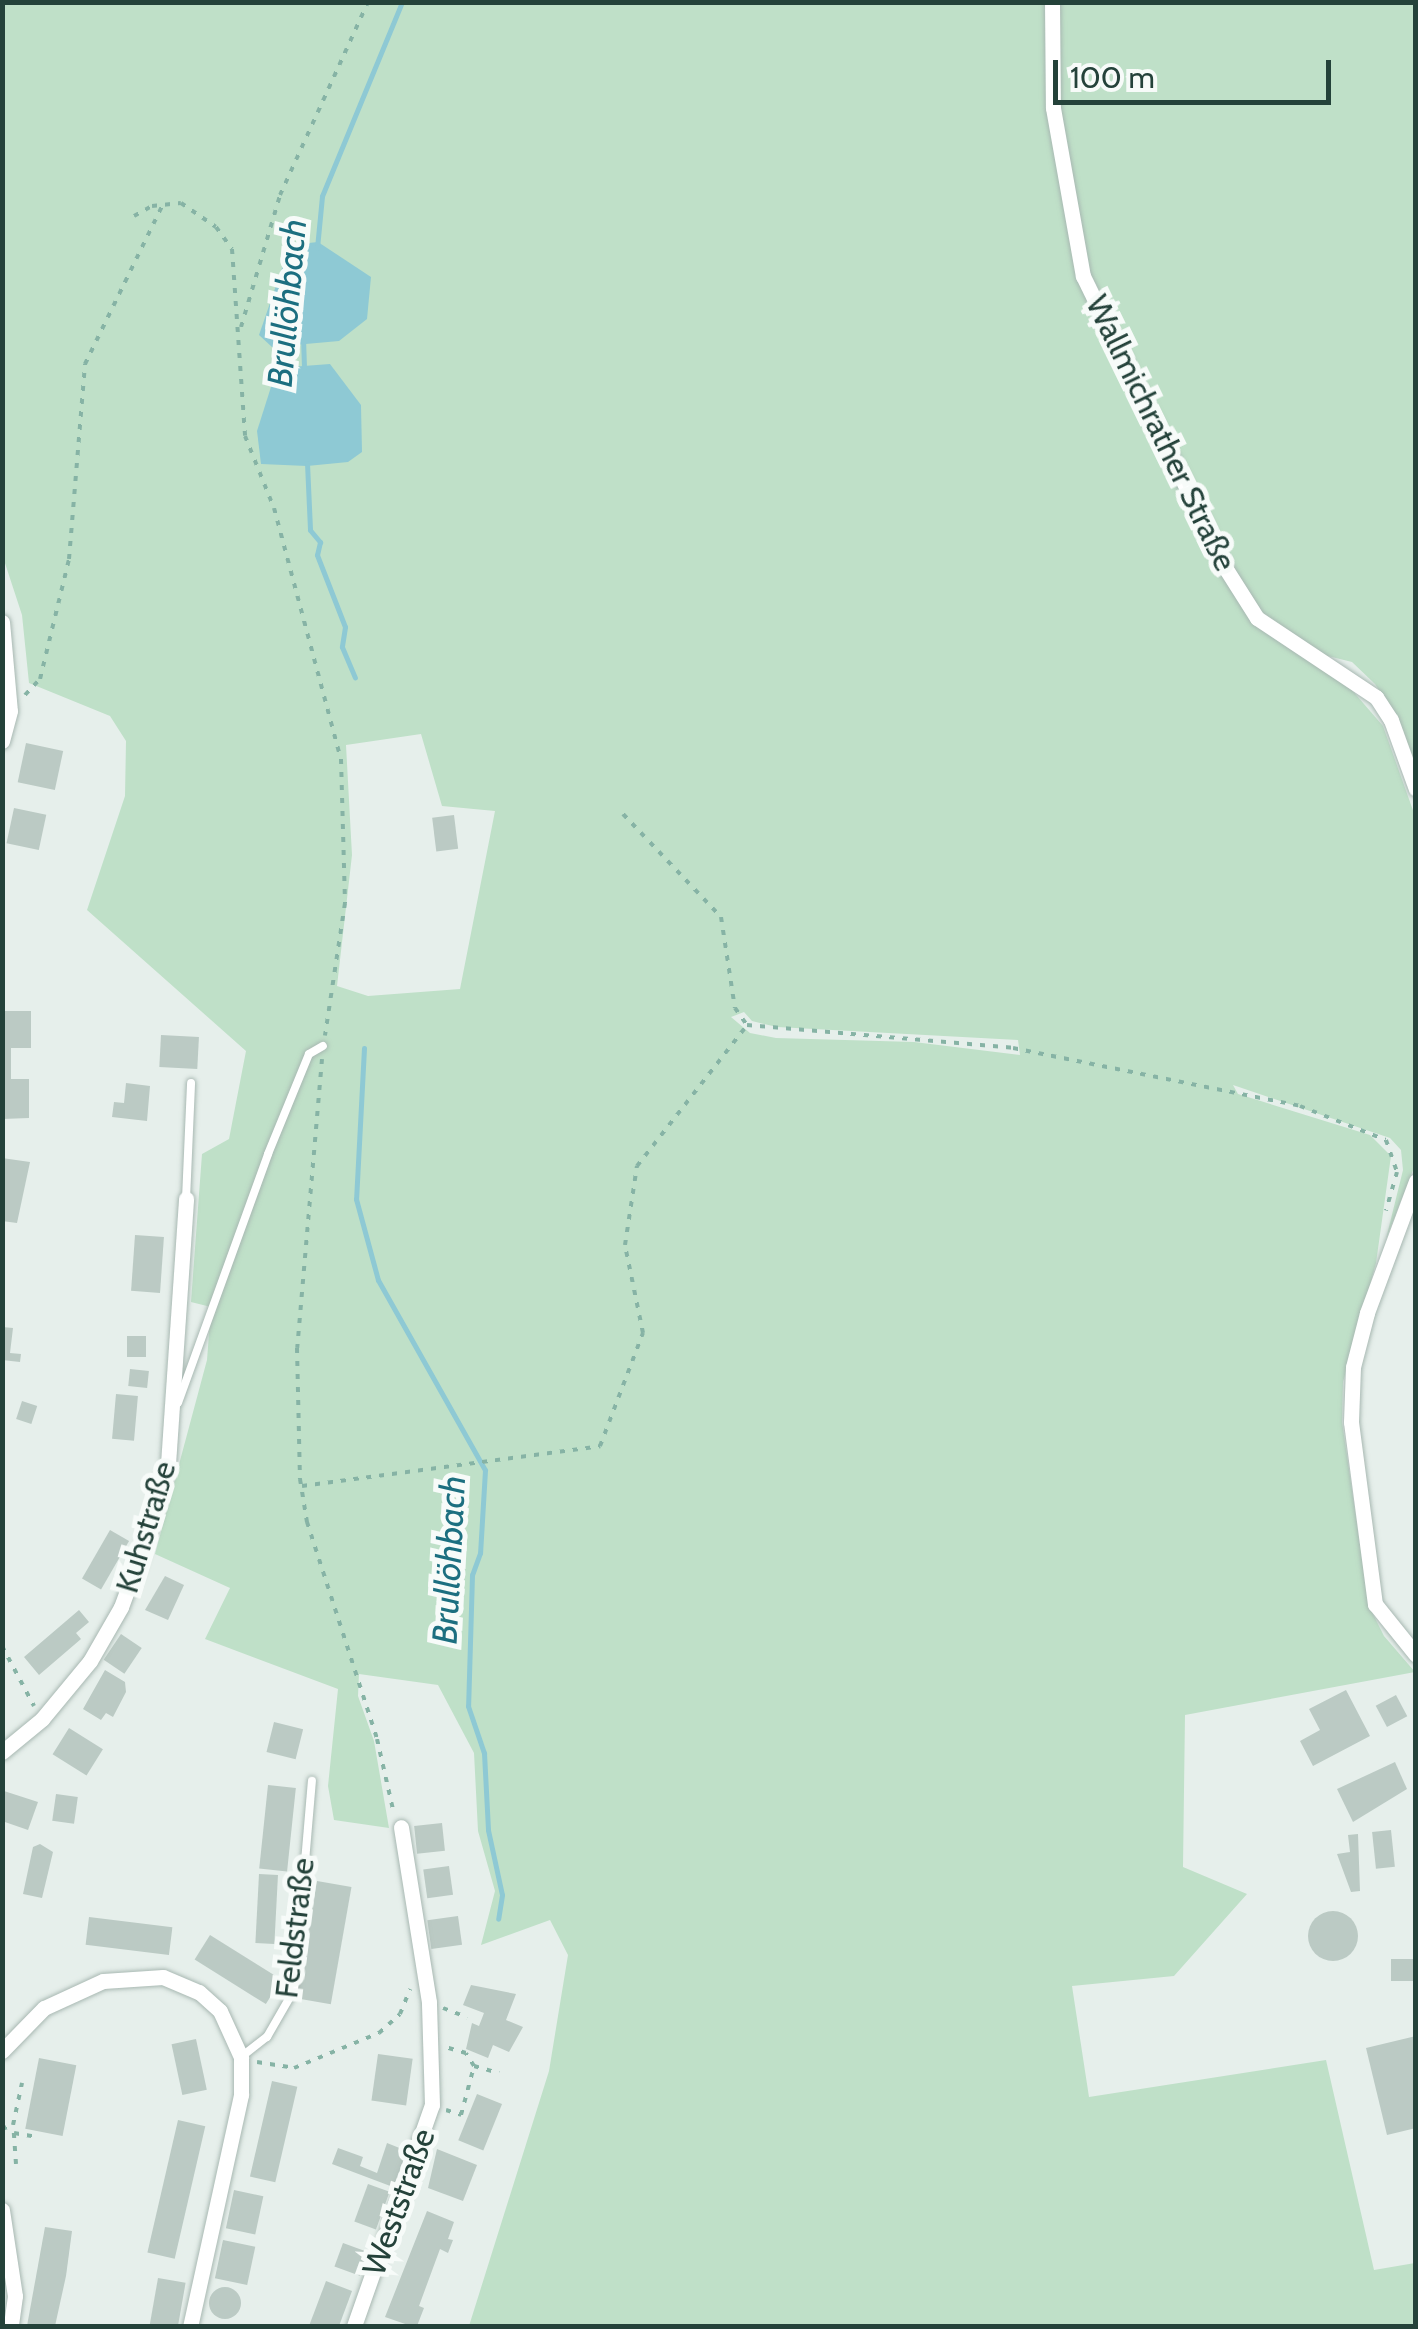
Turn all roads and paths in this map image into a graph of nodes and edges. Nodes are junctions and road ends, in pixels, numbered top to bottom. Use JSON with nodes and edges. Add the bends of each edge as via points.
{"nodes":[{"id":1,"x":368,"y":2,"type":"edge"},
{"id":2,"x":1052,"y":2,"type":"edge"},
{"id":3,"x":163,"y":204,"type":"junction"},
{"id":4,"x":134,"y":216,"type":"dead end"},
{"id":5,"x":240,"y":332,"type":"junction"},
{"id":6,"x":2,"y":622,"type":"edge"},
{"id":7,"x":10,"y":712,"type":"junction"},
{"id":8,"x":2,"y":740,"type":"edge"},
{"id":9,"x":1416,"y":789,"type":"edge"},
{"id":10,"x":622,"y":814,"type":"dead end"},
{"id":11,"x":747,"y":1025,"type":"junction"},
{"id":12,"x":323,"y":1046,"type":"junction"},
{"id":13,"x":191,"y":1083,"type":"dead end"},
{"id":14,"x":1416,"y":1181,"type":"edge"},
{"id":15,"x":186,"y":1199,"type":"joint"},
{"id":16,"x":1382,"y":1227,"type":"dead end"},
{"id":17,"x":171,"y":1422,"type":"junction"},
{"id":18,"x":302,"y":1486,"type":"junction"},
{"id":19,"x":2,"y":1646,"type":"edge"},
{"id":20,"x":1416,"y":1655,"type":"edge"},
{"id":21,"x":42,"y":1718,"type":"junction"},
{"id":22,"x":2,"y":1752,"type":"edge"},
{"id":23,"x":312,"y":1780,"type":"dead end"},
{"id":24,"x":402,"y":1827,"type":"joint"},
{"id":25,"x":427,"y":1983,"type":"junction"},
{"id":26,"x":430,"y":2002,"type":"junction"},
{"id":27,"x":467,"y":2017,"type":"dead end"},
{"id":28,"x":434,"y":2047,"type":"junction"},
{"id":29,"x":2,"y":2051,"type":"edge"},
{"id":30,"x":240,"y":2057,"type":"junction"},
{"id":31,"x":474,"y":2066,"type":"junction"},
{"id":32,"x":499,"y":2073,"type":"dead end"},
{"id":33,"x":22,"y":2083,"type":"dead end"},
{"id":34,"x":18,"y":2105,"type":"junction"},
{"id":35,"x":432,"y":2105,"type":"junction"},
{"id":36,"x":26,"y":2106,"type":"dead end"},
{"id":37,"x":13,"y":2126,"type":"junction"},
{"id":38,"x":2,"y":2128,"type":"edge"},
{"id":39,"x":14,"y":2133,"type":"junction"},
{"id":40,"x":36,"y":2137,"type":"dead end"},
{"id":41,"x":16,"y":2164,"type":"dead end"},
{"id":42,"x":2,"y":2210,"type":"edge"},
{"id":43,"x":12,"y":2326,"type":"edge"},
{"id":44,"x":190,"y":2326,"type":"edge"},
{"id":45,"x":354,"y":2326,"type":"edge"}],
"edges":[{"from":1,"to":5,"type":"path","via":[[280,194]]},
{"from":2,"to":9,"type":"street","name":"Wallmichrather Straße","via":[[1053,108],[1083,276],[1226,569],[1257,618],[1376,697]]},
{"from":3,"to":4,"type":"path"},
{"from":3,"to":5,"type":"path","via":[[197,211],[232,249]]},
{"from":3,"to":7,"type":"path","via":[[85,364],[59,604],[40,679]]},
{"from":5,"to":12,"type":"path","via":[[245,436],[274,508],[341,759],[345,902]]},
{"from":6,"to":7,"type":"street"},
{"from":7,"to":8,"type":"street"},
{"from":10,"to":11,"type":"path","via":[[721,917],[735,1008]]},
{"from":11,"to":16,"type":"path","via":[[1013,1048],[1300,1106],[1370,1132],[1396,1154]]},
{"from":11,"to":18,"type":"path","via":[[637,1166],[626,1245],[643,1333],[600,1446]]},
{"from":12,"to":17,"type":"lane","via":[[309,1054],[268,1154]]},
{"from":12,"to":18,"type":"path","via":[[297,1348]]},
{"from":13,"to":15,"type":"lane"},
{"from":14,"to":20,"type":"street","via":[[1367,1313],[1353,1368],[1352,1422],[1376,1604]]},
{"from":15,"to":17,"type":"street","name":"Kuhstraße"},
{"from":17,"to":21,"type":"street","name":"Kuhstraße","via":[[168,1464],[122,1608],[90,1661]]},
{"from":18,"to":24,"type":"path","via":[[321,1572],[377,1739],[389,1807]]},
{"from":19,"to":21,"type":"path"},
{"from":21,"to":22,"type":"street","name":"Kuhstraße"},
{"from":23,"to":30,"type":"lane","name":"Feldstraße","via":[[294,1990],[266,2037]]},
{"from":24,"to":25,"type":"street","name":"Weststraße"},
{"from":25,"to":26,"type":"street","name":"Weststraße"},
{"from":25,"to":30,"type":"path","via":[[412,1986],[400,2014],[379,2033],[308,2064],[280,2068]]},
{"from":26,"to":27,"type":"path"},
{"from":26,"to":28,"type":"street","name":"Weststraße"},
{"from":28,"to":31,"type":"path","via":[[460,2050]]},
{"from":28,"to":35,"type":"street","name":"Weststraße"},
{"from":29,"to":30,"type":"street","name":"Feldstraße","via":[[31,2019],[64,1997],[103,1981],[144,1976],[200,1992],[220,2011]]},
{"from":30,"to":44,"type":"street","name":"Feldstraße","via":[[241,2095]]},
{"from":31,"to":32,"type":"path"},
{"from":31,"to":35,"type":"path","via":[[461,2115]]},
{"from":33,"to":34,"type":"path"},
{"from":34,"to":36,"type":"path"},
{"from":34,"to":37,"type":"path"},
{"from":35,"to":45,"type":"street","name":"Weststraße"},
{"from":37,"to":38,"type":"path"},
{"from":37,"to":39,"type":"path"},
{"from":39,"to":40,"type":"path"},
{"from":39,"to":41,"type":"path"},
{"from":42,"to":43,"type":"street","via":[[15,2296]]}]}
